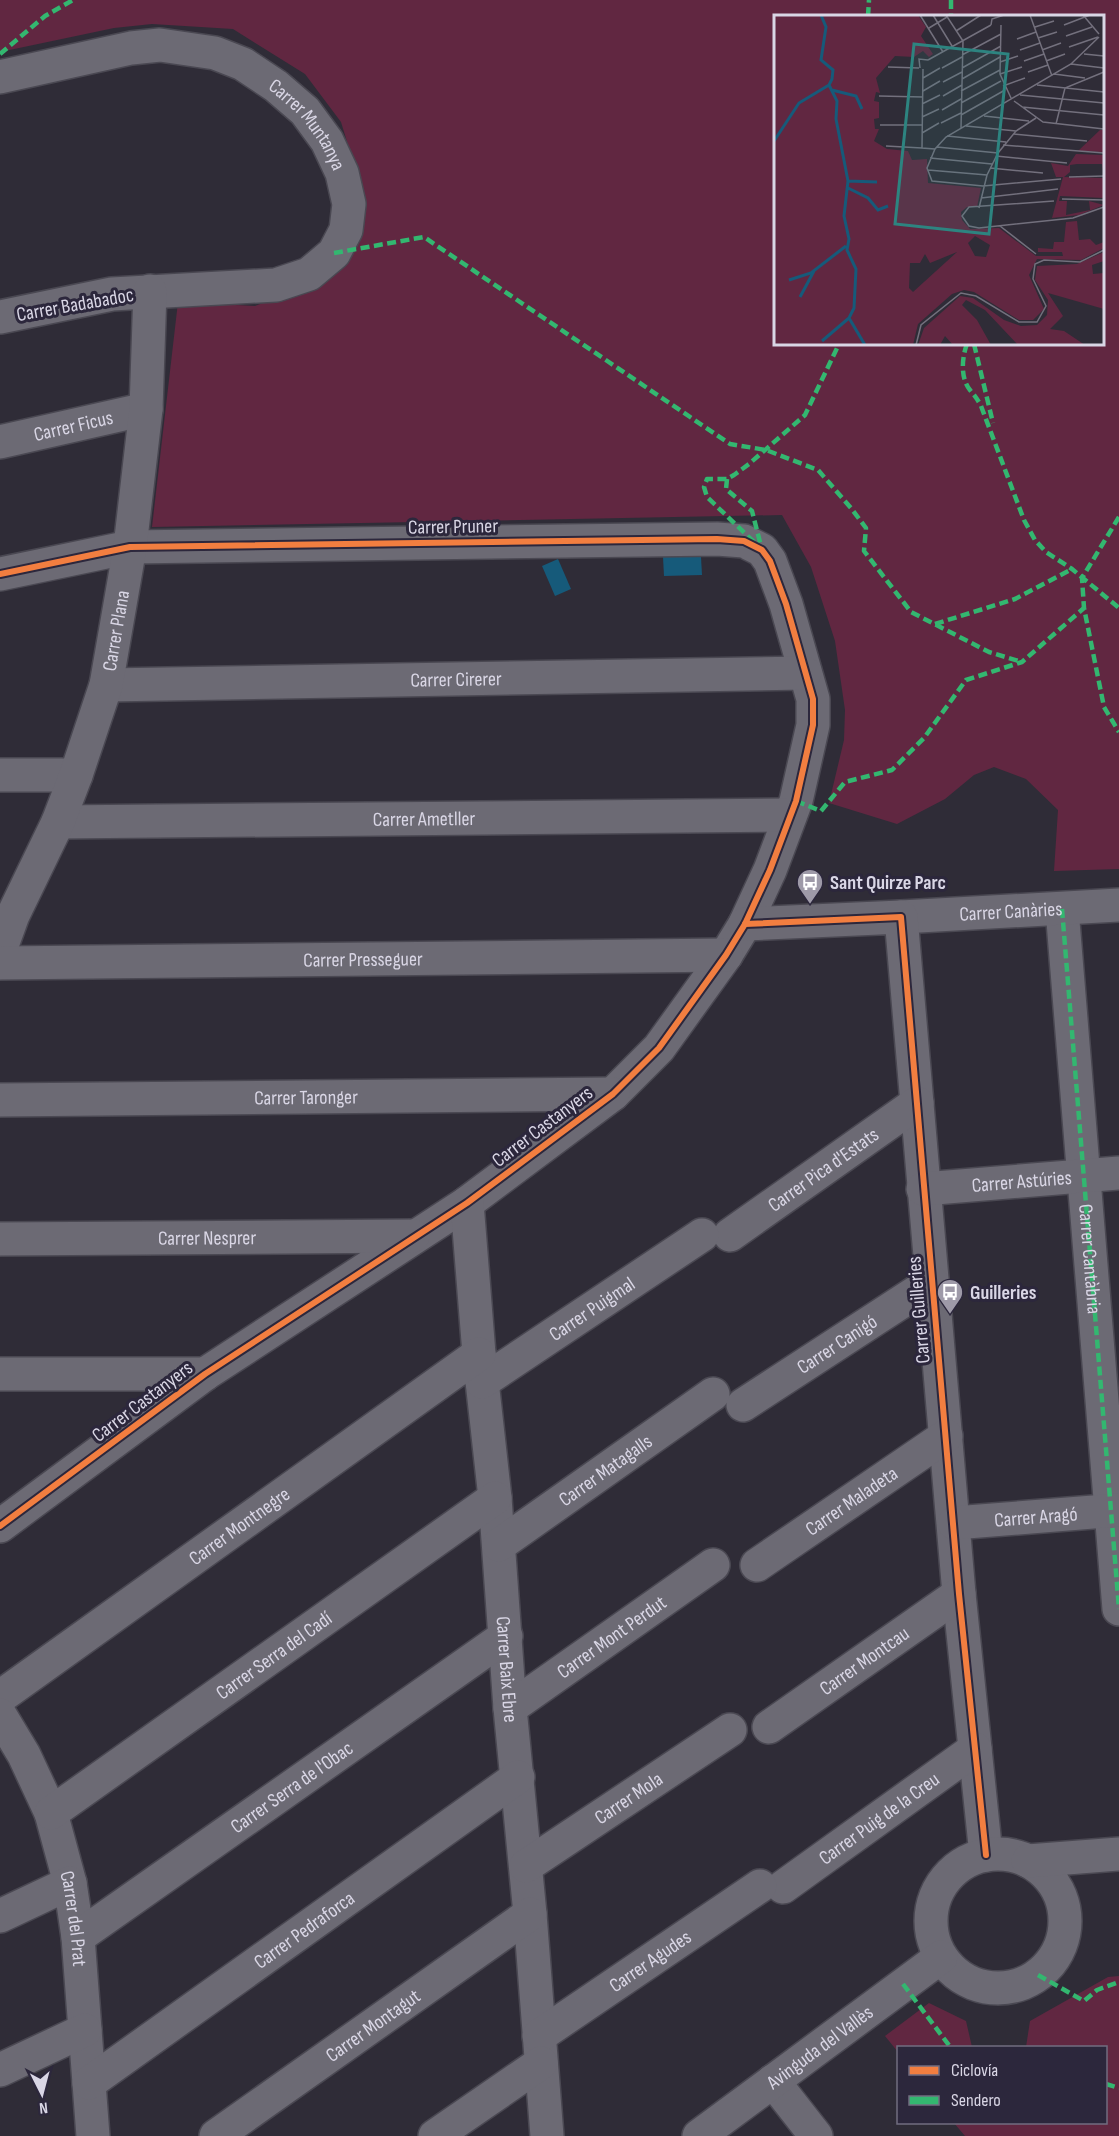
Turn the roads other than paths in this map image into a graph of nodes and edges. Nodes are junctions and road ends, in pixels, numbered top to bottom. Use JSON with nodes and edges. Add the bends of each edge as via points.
{"nodes":[{"id":1,"x":0,"y":76,"type":"edge"},
{"id":2,"x":150,"y":291,"type":"junction"},
{"id":3,"x":0,"y":317,"type":"edge"},
{"id":4,"x":146,"y":409,"type":"junction"},
{"id":5,"x":0,"y":442,"type":"edge"},
{"id":6,"x":130,"y":547,"type":"junction"},
{"id":7,"x":770,"y":561,"type":"joint"},
{"id":8,"x":0,"y":574,"type":"edge"},
{"id":9,"x":805,"y":673,"type":"junction"},
{"id":10,"x":106,"y":685,"type":"junction"},
{"id":11,"x":0,"y":775,"type":"edge"},
{"id":12,"x":76,"y":775,"type":"junction"},
{"id":13,"x":790,"y":815,"type":"junction"},
{"id":14,"x":58,"y":822,"type":"junction"},
{"id":15,"x":1119,"y":905,"type":"edge"},
{"id":16,"x":1062,"y":909,"type":"junction"},
{"id":17,"x":7,"y":915,"type":"edge"},
{"id":18,"x":901,"y":917,"type":"junction"},
{"id":19,"x":745,"y":924,"type":"junction"},
{"id":20,"x":0,"y":951,"type":"edge"},
{"id":21,"x":726,"y":955,"type":"junction"},
{"id":22,"x":0,"y":963,"type":"edge"},
{"id":23,"x":613,"y":1094,"type":"junction"},
{"id":24,"x":0,"y":1100,"type":"edge"},
{"id":25,"x":917,"y":1103,"type":"junction"},
{"id":26,"x":1119,"y":1173,"type":"edge"},
{"id":27,"x":1084,"y":1176,"type":"junction"},
{"id":28,"x":923,"y":1189,"type":"junction"},
{"id":29,"x":467,"y":1203,"type":"junction"},
{"id":30,"x":716,"y":1235,"type":"joint"},
{"id":31,"x":413,"y":1236,"type":"junction"},
{"id":32,"x":0,"y":1239,"type":"edge"},
{"id":33,"x":932,"y":1282,"type":"junction"},
{"id":34,"x":481,"y":1368,"type":"junction"},
{"id":35,"x":0,"y":1374,"type":"edge"},
{"id":36,"x":205,"y":1374,"type":"junction"},
{"id":37,"x":713,"y":1394,"type":"dead end"},
{"id":38,"x":743,"y":1405,"type":"dead end"},
{"id":39,"x":946,"y":1436,"type":"junction"},
{"id":40,"x":495,"y":1498,"type":"junction"},
{"id":41,"x":1115,"y":1510,"type":"edge"},
{"id":42,"x":954,"y":1523,"type":"junction"},
{"id":43,"x":0,"y":1526,"type":"edge"},
{"id":44,"x":499,"y":1545,"type":"junction"},
{"id":45,"x":713,"y":1565,"type":"dead end"},
{"id":46,"x":757,"y":1565,"type":"dead end"},
{"id":47,"x":959,"y":1594,"type":"junction"},
{"id":48,"x":1119,"y":1609,"type":"edge"},
{"id":49,"x":506,"y":1636,"type":"junction"},
{"id":50,"x":0,"y":1697,"type":"edge"},
{"id":51,"x":510,"y":1708,"type":"junction"},
{"id":52,"x":0,"y":1715,"type":"edge"},
{"id":53,"x":769,"y":1727,"type":"dead end"},
{"id":54,"x":730,"y":1730,"type":"dead end"},
{"id":55,"x":975,"y":1749,"type":"junction"},
{"id":56,"x":12,"y":1761,"type":"edge"},
{"id":57,"x":518,"y":1777,"type":"junction"},
{"id":58,"x":51,"y":1813,"type":"junction"},
{"id":59,"x":1119,"y":1854,"type":"edge"},
{"id":60,"x":986,"y":1855,"type":"junction"},
{"id":61,"x":1028,"y":1861,"type":"junction"},
{"id":62,"x":526,"y":1866,"type":"junction"},
{"id":63,"x":70,"y":1883,"type":"junction"},
{"id":64,"x":771,"y":1887,"type":"joint"},
{"id":65,"x":530,"y":1914,"type":"junction"},
{"id":66,"x":0,"y":1916,"type":"edge"},
{"id":67,"x":78,"y":1937,"type":"junction"},
{"id":68,"x":940,"y":1958,"type":"junction"},
{"id":69,"x":85,"y":2030,"type":"junction"},
{"id":70,"x":540,"y":2049,"type":"junction"},
{"id":71,"x":0,"y":2070,"type":"edge"},
{"id":72,"x":773,"y":2081,"type":"junction"},
{"id":73,"x":89,"y":2083,"type":"junction"},
{"id":74,"x":93,"y":2136,"type":"edge"},
{"id":75,"x":216,"y":2136,"type":"edge"},
{"id":76,"x":435,"y":2136,"type":"edge"},
{"id":77,"x":547,"y":2136,"type":"edge"},
{"id":78,"x":699,"y":2136,"type":"edge"},
{"id":79,"x":816,"y":2136,"type":"edge"}],
"edges":[{"from":1,"to":2,"type":"street","name":"Carrer Muntanya","via":[[160,45],[215,53],[243,64],[276,86],[305,111],[327,141],[342,173],[349,204],[346,230],[334,253],[309,274],[276,285]]},
{"from":2,"to":3,"type":"street","name":"Carrer Badabadoc","via":[[112,294]]},
{"from":2,"to":4,"type":"street","name":"Carrer Plana"},
{"from":4,"to":5,"type":"street","name":"Carrer Ficus"},
{"from":4,"to":6,"type":"street","name":"Carrer Plana"},
{"from":6,"to":7,"type":"street","name":"Carrer Pruner","via":[[717,539],[744,542],[762,550]]},
{"from":6,"to":8,"type":"street","name":"Carrer Pruner"},
{"from":6,"to":10,"type":"street","name":"Carrer Plana"},
{"from":7,"to":9,"type":"street","name":"Carrer Castanyers"},
{"from":9,"to":10,"type":"street","name":"Carrer Cirerer"},
{"from":9,"to":13,"type":"street","name":"Carrer Castanyers","via":[[813,699],[813,725]]},
{"from":10,"to":12,"type":"street","name":"Carrer Plana"},
{"from":11,"to":12,"type":"street"},
{"from":12,"to":14,"type":"street","name":"Carrer Plana"},
{"from":13,"to":14,"type":"street","name":"Carrer Ametller"},
{"from":13,"to":19,"type":"street","name":"Carrer Castanyers"},
{"from":14,"to":17,"type":"street","name":"Carrer Plana"},
{"from":15,"to":16,"type":"street","name":"Carrer Canàries"},
{"from":16,"to":18,"type":"street","name":"Carrer Canàries"},
{"from":16,"to":27,"type":"street","name":"Carrer Cantàbria"},
{"from":17,"to":20,"type":"street","name":"Carrer Plana"},
{"from":18,"to":19,"type":"street"},
{"from":18,"to":25,"type":"street","name":"Carrer Guilleries"},
{"from":19,"to":21,"type":"street","name":"Carrer Castanyers"},
{"from":21,"to":22,"type":"street","name":"Carrer Presseguer"},
{"from":21,"to":23,"type":"street","name":"Carrer Castanyers","via":[[659,1048]]},
{"from":23,"to":24,"type":"street","name":"Carrer Taronger"},
{"from":23,"to":29,"type":"street","name":"Carrer Castanyers"},
{"from":25,"to":28,"type":"street","name":"Carrer Guilleries"},
{"from":25,"to":30,"type":"street","name":"Carrer Pica d'Estats"},
{"from":26,"to":27,"type":"street","name":"Carrer Astúries"},
{"from":27,"to":28,"type":"street","name":"Carrer Astúries"},
{"from":27,"to":41,"type":"street","name":"Carrer Cantàbria"},
{"from":28,"to":33,"type":"street","name":"Carrer Guilleries"},
{"from":29,"to":31,"type":"street","name":"Carrer Castanyers"},
{"from":29,"to":34,"type":"street","name":"Carrer Baix Ebre"},
{"from":30,"to":34,"type":"street","name":"Carrer Puigmal"},
{"from":31,"to":32,"type":"street","name":"Carrer Nesprer"},
{"from":31,"to":36,"type":"street","name":"Carrer Castanyers"},
{"from":33,"to":38,"type":"street","name":"Carrer Canigó"},
{"from":33,"to":39,"type":"street","name":"Carrer Guilleries"},
{"from":34,"to":40,"type":"street","name":"Carrer Baix Ebre"},
{"from":34,"to":50,"type":"street","name":"Carrer Montnegre"},
{"from":35,"to":36,"type":"street"},
{"from":36,"to":43,"type":"street","name":"Carrer Castanyers"},
{"from":37,"to":44,"type":"street","name":"Carrer Matagalls"},
{"from":39,"to":42,"type":"street","name":"Carrer Guilleries"},
{"from":39,"to":46,"type":"street","name":"Carrer Maladeta"},
{"from":40,"to":44,"type":"street","name":"Carrer Baix Ebre"},
{"from":40,"to":58,"type":"street","name":"Carrer Serra del Cadí"},
{"from":41,"to":42,"type":"street","name":"Carrer Aragó"},
{"from":41,"to":48,"type":"street","name":"Carrer Cantàbria"},
{"from":42,"to":47,"type":"street","name":"Carrer Guilleries"},
{"from":44,"to":49,"type":"street","name":"Carrer Baix Ebre"},
{"from":45,"to":51,"type":"street","name":"Carrer Mont Perdut"},
{"from":47,"to":53,"type":"street","name":"Carrer Montcau"},
{"from":47,"to":55,"type":"street","name":"Carrer Guilleries"},
{"from":49,"to":51,"type":"street","name":"Carrer Baix Ebre"},
{"from":49,"to":67,"type":"street","name":"Carrer Serra de l'Obac"},
{"from":51,"to":57,"type":"street","name":"Carrer Baix Ebre"},
{"from":52,"to":56,"type":"street","name":"Carrer del Prat"},
{"from":54,"to":62,"type":"street","name":"Carrer Mola"},
{"from":55,"to":60,"type":"street","name":"Carrer Guilleries"},
{"from":55,"to":64,"type":"street","name":"Carrer Puig de la Creu"},
{"from":56,"to":58,"type":"street","name":"Carrer del Prat"},
{"from":57,"to":62,"type":"street","name":"Carrer Baix Ebre"},
{"from":57,"to":73,"type":"street","name":"Carrer Pedraforca"},
{"from":58,"to":63,"type":"street","name":"Carrer del Prat"},
{"from":59,"to":61,"type":"street"},
{"from":60,"to":61,"type":"street","via":[[1017,1856]]},
{"from":60,"to":68,"type":"street","via":[[967,1862],[943,1882],[932,1907],[930,1927]]},
{"from":61,"to":68,"type":"street","via":[[1042,1870],[1061,1896],[1065,1934],[1048,1967],[1029,1982],[1000,1989],[965,1981]]},
{"from":62,"to":65,"type":"street","name":"Carrer Baix Ebre"},
{"from":63,"to":66,"type":"street"},
{"from":63,"to":67,"type":"street","name":"Carrer del Prat"},
{"from":64,"to":70,"type":"street","name":"Carrer Agudes"},
{"from":65,"to":70,"type":"street","name":"Carrer Baix Ebre"},
{"from":65,"to":75,"type":"street","name":"Carrer Montagut"},
{"from":67,"to":69,"type":"street","name":"Carrer del Prat"},
{"from":68,"to":72,"type":"street","name":"Avinguda del Vallès"},
{"from":69,"to":71,"type":"street"},
{"from":69,"to":73,"type":"street","name":"Carrer del Prat"},
{"from":70,"to":76,"type":"street","name":"Carrer Agudes"},
{"from":70,"to":77,"type":"street","name":"Carrer Baix Ebre"},
{"from":72,"to":78,"type":"street","name":"Avinguda del Vallès"},
{"from":72,"to":79,"type":"street"},
{"from":73,"to":74,"type":"street","name":"Carrer del Prat"}]}
